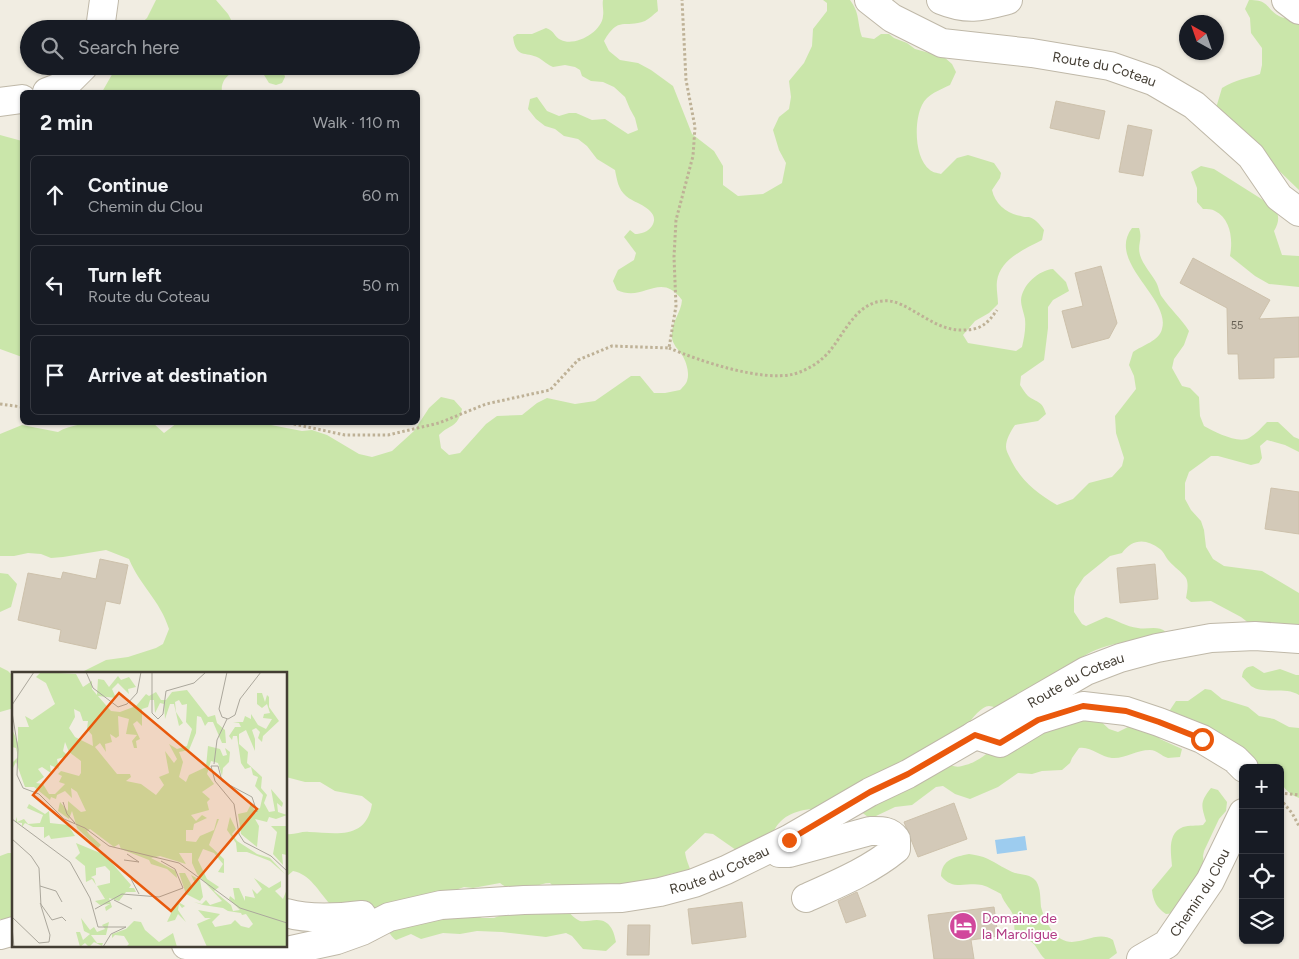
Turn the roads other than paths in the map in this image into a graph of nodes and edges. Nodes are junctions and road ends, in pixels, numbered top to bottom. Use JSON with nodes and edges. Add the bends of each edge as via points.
{"nodes":[{"id":1,"x":104,"y":0,"type":"edge"},
{"id":2,"x":869,"y":0,"type":"edge"},
{"id":3,"x":941,"y":0,"type":"edge"},
{"id":4,"x":1008,"y":0,"type":"edge"},
{"id":5,"x":1286,"y":0,"type":"edge"},
{"id":6,"x":1299,"y":10,"type":"edge"},
{"id":7,"x":101,"y":20,"type":"edge"},
{"id":8,"x":75,"y":75,"type":"edge"},
{"id":9,"x":52,"y":90,"type":"edge"},
{"id":10,"x":20,"y":99,"type":"edge"},
{"id":11,"x":0,"y":102,"type":"edge"},
{"id":12,"x":1299,"y":212,"type":"edge"},
{"id":13,"x":1299,"y":639,"type":"edge"},
{"id":14,"x":975,"y":735,"type":"junction"},
{"id":15,"x":1240,"y":764,"type":"edge"},
{"id":16,"x":1239,"y":821,"type":"edge"},
{"id":17,"x":770,"y":849,"type":"junction"},
{"id":18,"x":806,"y":898,"type":"dead end"},
{"id":19,"x":288,"y":913,"type":"edge"},
{"id":20,"x":369,"y":927,"type":"junction"},
{"id":21,"x":192,"y":946,"type":"edge"},
{"id":22,"x":1141,"y":959,"type":"edge"}],
"edges":[{"from":1,"to":7,"type":"street"},
{"from":2,"to":12,"type":"street","name":"Route du Coteau","via":[[892,18],[942,43],[1110,66],[1153,81],[1194,105],[1251,156],[1278,197]]},
{"from":3,"to":4,"type":"street","via":[[958,7],[979,7]]},
{"from":5,"to":6,"type":"street"},
{"from":8,"to":9,"type":"street","via":[[65,85]]},
{"from":10,"to":11,"type":"street"},
{"from":13,"to":14,"type":"street","name":"Route du Coteau","via":[[1212,638],[1120,658],[1079,675]]},
{"from":14,"to":15,"type":"street","via":[[1000,743],[1038,720],[1083,706],[1126,711],[1159,722],[1202,739]]},
{"from":14,"to":17,"type":"street","name":"Route du Coteau"},
{"from":16,"to":22,"type":"street","name":"Chemin du Clou","via":[[1210,881],[1167,944]]},
{"from":17,"to":18,"type":"street","via":[[772,854],[789,853],[870,831],[892,833],[896,848],[879,861]]},
{"from":17,"to":20,"type":"street","name":"Route du Coteau","via":[[726,870],[660,892],[622,898],[441,905],[389,917]]},
{"from":19,"to":20,"type":"street","via":[[311,917],[362,915]]},
{"from":20,"to":21,"type":"street","name":"Route du Coteau","via":[[337,940],[287,951],[222,951]]}]}
